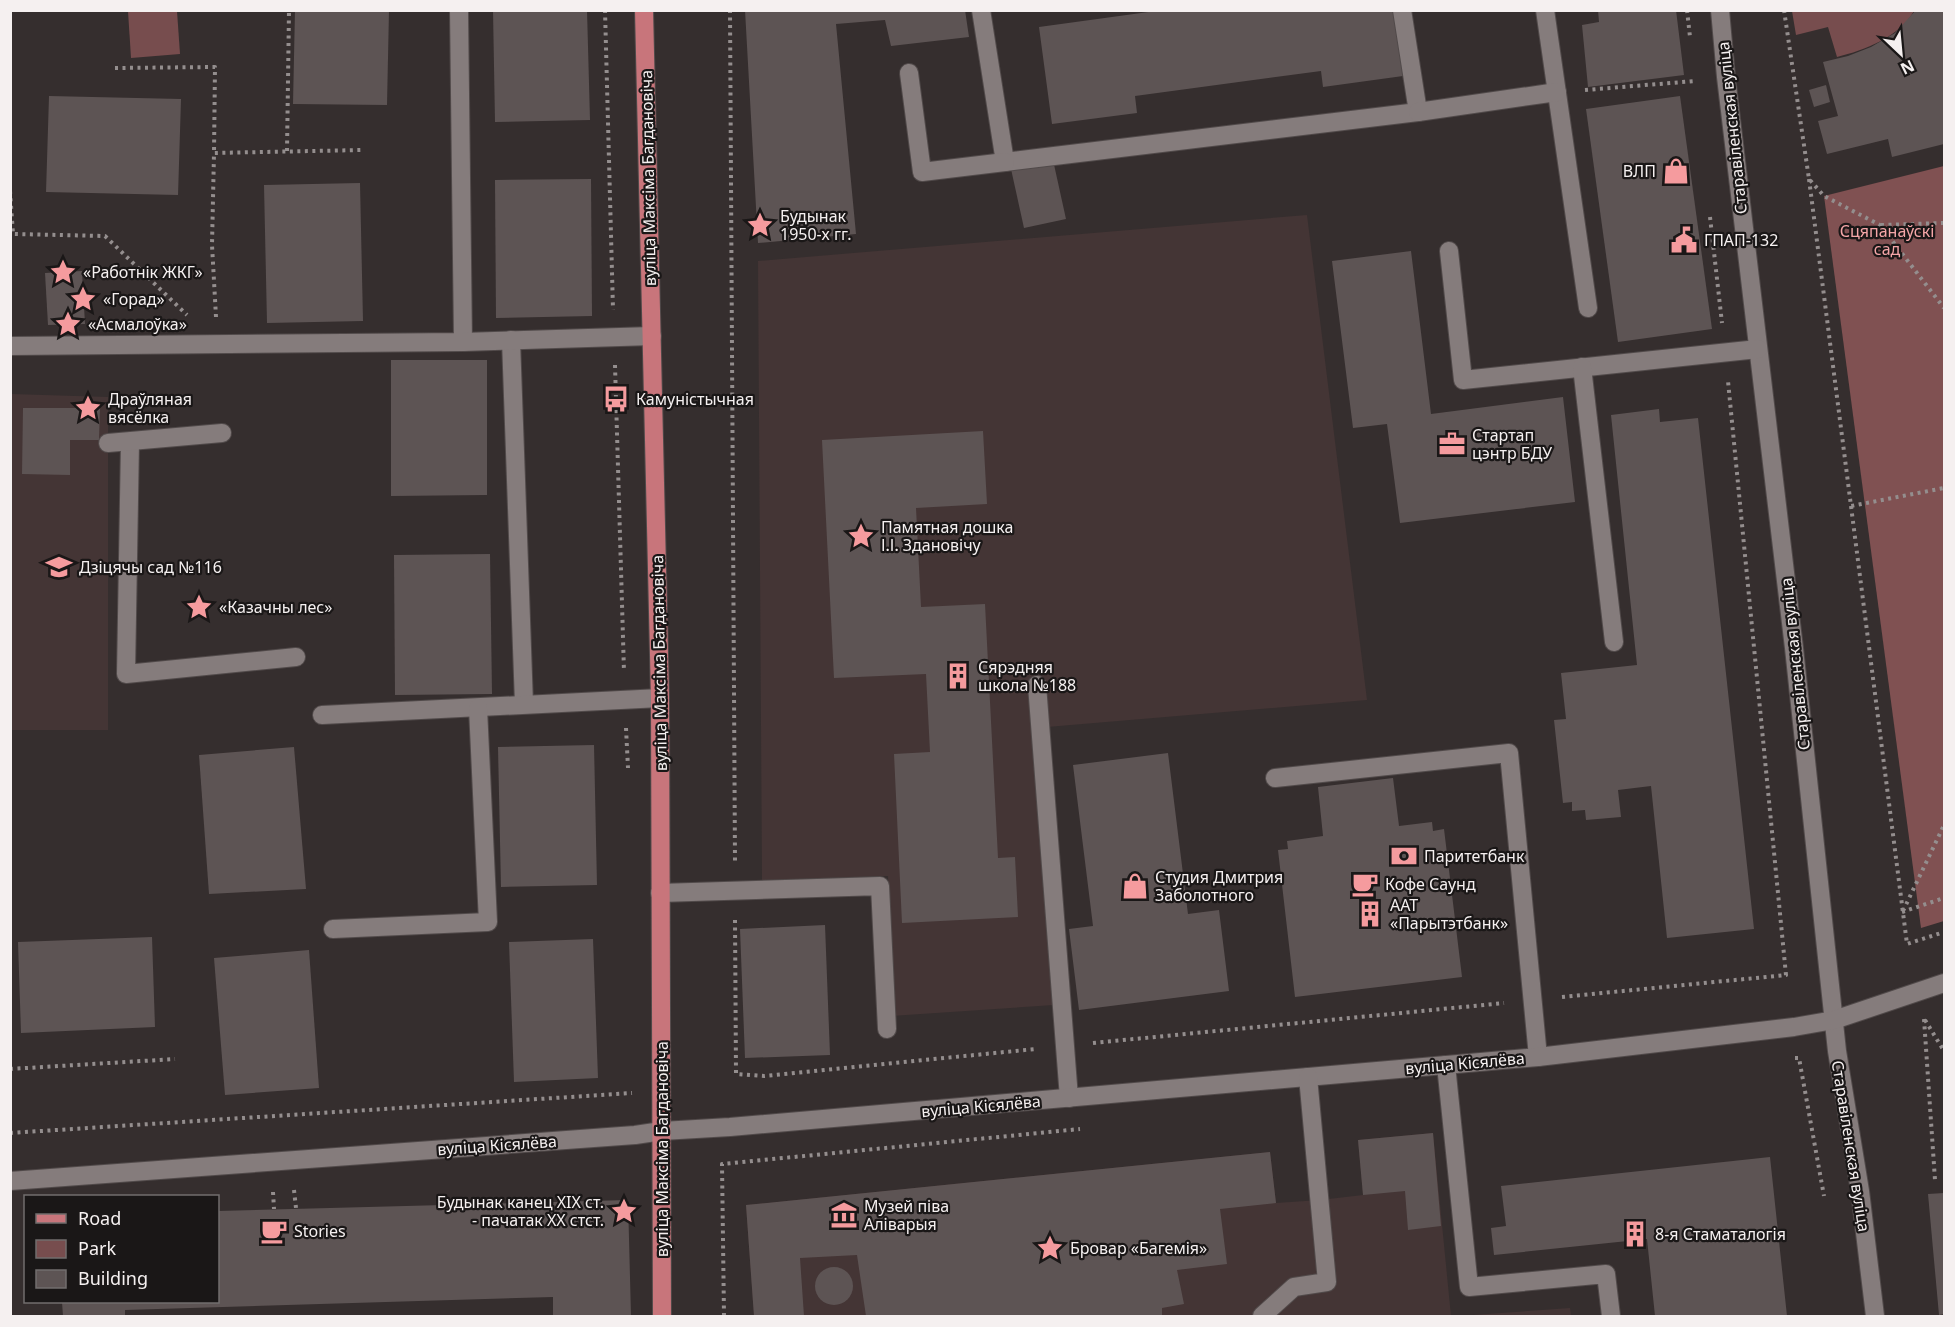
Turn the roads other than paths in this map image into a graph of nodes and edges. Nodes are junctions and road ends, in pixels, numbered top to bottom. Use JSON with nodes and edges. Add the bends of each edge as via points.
{"nodes":[{"id":1,"x":459,"y":10,"type":"edge"},
{"id":2,"x":644,"y":10,"type":"edge"},
{"id":3,"x":981,"y":10,"type":"edge"},
{"id":4,"x":1402,"y":10,"type":"edge"},
{"id":5,"x":1545,"y":10,"type":"edge"},
{"id":6,"x":1720,"y":10,"type":"edge"},
{"id":7,"x":909,"y":73,"type":"dead end"},
{"id":8,"x":1557,"y":92,"type":"junction"},
{"id":9,"x":1418,"y":112,"type":"junction"},
{"id":10,"x":1005,"y":162,"type":"junction"},
{"id":11,"x":1449,"y":251,"type":"dead end"},
{"id":12,"x":1588,"y":308,"type":"dead end"},
{"id":13,"x":652,"y":336,"type":"junction"},
{"id":14,"x":511,"y":340,"type":"junction"},
{"id":15,"x":463,"y":342,"type":"junction"},
{"id":16,"x":10,"y":346,"type":"edge"},
{"id":17,"x":1758,"y":349,"type":"junction"},
{"id":18,"x":1582,"y":367,"type":"junction"},
{"id":19,"x":222,"y":433,"type":"dead end"},
{"id":20,"x":130,"y":441,"type":"junction"},
{"id":21,"x":108,"y":443,"type":"dead end"},
{"id":22,"x":1614,"y":642,"type":"dead end"},
{"id":23,"x":296,"y":657,"type":"dead end"},
{"id":24,"x":1037,"y":685,"type":"dead end"},
{"id":25,"x":660,"y":698,"type":"junction"},
{"id":26,"x":524,"y":704,"type":"junction"},
{"id":27,"x":478,"y":708,"type":"junction"},
{"id":28,"x":322,"y":715,"type":"dead end"},
{"id":29,"x":1275,"y":778,"type":"dead end"},
{"id":30,"x":660,"y":893,"type":"junction"},
{"id":31,"x":333,"y":929,"type":"dead end"},
{"id":32,"x":1944,"y":982,"type":"edge"},
{"id":33,"x":1834,"y":1020,"type":"junction"},
{"id":34,"x":887,"y":1029,"type":"dead end"},
{"id":35,"x":1538,"y":1057,"type":"junction"},
{"id":36,"x":1446,"y":1065,"type":"junction"},
{"id":37,"x":1308,"y":1077,"type":"junction"},
{"id":38,"x":1069,"y":1098,"type":"junction"},
{"id":39,"x":662,"y":1131,"type":"junction"},
{"id":40,"x":10,"y":1181,"type":"edge"},
{"id":41,"x":662,"y":1317,"type":"edge"},
{"id":42,"x":1262,"y":1317,"type":"edge"},
{"id":43,"x":1611,"y":1317,"type":"edge"},
{"id":44,"x":1875,"y":1317,"type":"edge"}],
"edges":[{"from":1,"to":15,"type":"street"},
{"from":2,"to":13,"type":"main road","name":"вуліца Максіма Багдановіча"},
{"from":3,"to":10,"type":"street"},
{"from":4,"to":9,"type":"street"},
{"from":5,"to":8,"type":"street"},
{"from":6,"to":17,"type":"street","name":"Старавіленская вуліца"},
{"from":7,"to":10,"type":"street","via":[[922,172]]},
{"from":8,"to":9,"type":"street"},
{"from":8,"to":12,"type":"street"},
{"from":9,"to":10,"type":"street"},
{"from":11,"to":18,"type":"street","via":[[1463,381]]},
{"from":13,"to":14,"type":"street"},
{"from":13,"to":25,"type":"main road","name":"вуліца Максіма Багдановіча"},
{"from":14,"to":15,"type":"street"},
{"from":14,"to":26,"type":"street"},
{"from":15,"to":16,"type":"street"},
{"from":17,"to":18,"type":"street"},
{"from":17,"to":33,"type":"street","name":"Старавіленская вуліца"},
{"from":18,"to":22,"type":"street"},
{"from":19,"to":20,"type":"street"},
{"from":20,"to":21,"type":"street"},
{"from":20,"to":23,"type":"street","via":[[126,674]]},
{"from":24,"to":38,"type":"street"},
{"from":25,"to":26,"type":"street"},
{"from":25,"to":30,"type":"main road","name":"вуліца Максіма Багдановіча"},
{"from":26,"to":27,"type":"street"},
{"from":27,"to":28,"type":"street"},
{"from":27,"to":31,"type":"street","via":[[488,922]]},
{"from":29,"to":35,"type":"street","via":[[1509,753]]},
{"from":30,"to":34,"type":"street","via":[[880,886]]},
{"from":30,"to":39,"type":"main road","name":"вуліца Максіма Багдановіча"},
{"from":32,"to":33,"type":"street","name":"вуліца Кісялёва"},
{"from":33,"to":35,"type":"street","name":"вуліца Кісялёва"},
{"from":33,"to":44,"type":"street","name":"Старавіленская вуліца"},
{"from":35,"to":36,"type":"street","name":"вуліца Кісялёва"},
{"from":36,"to":37,"type":"street","name":"вуліца Кісялёва"},
{"from":36,"to":43,"type":"street","via":[[1468,1287],[1606,1274]]},
{"from":37,"to":38,"type":"street","name":"вуліца Кісялёва"},
{"from":37,"to":42,"type":"street","via":[[1327,1282],[1294,1287]]},
{"from":38,"to":39,"type":"street","name":"вуліца Кісялёва"},
{"from":39,"to":40,"type":"street","name":"вуліца Кісялёва"},
{"from":39,"to":41,"type":"main road","name":"вуліца Максіма Багдановіча"}]}
